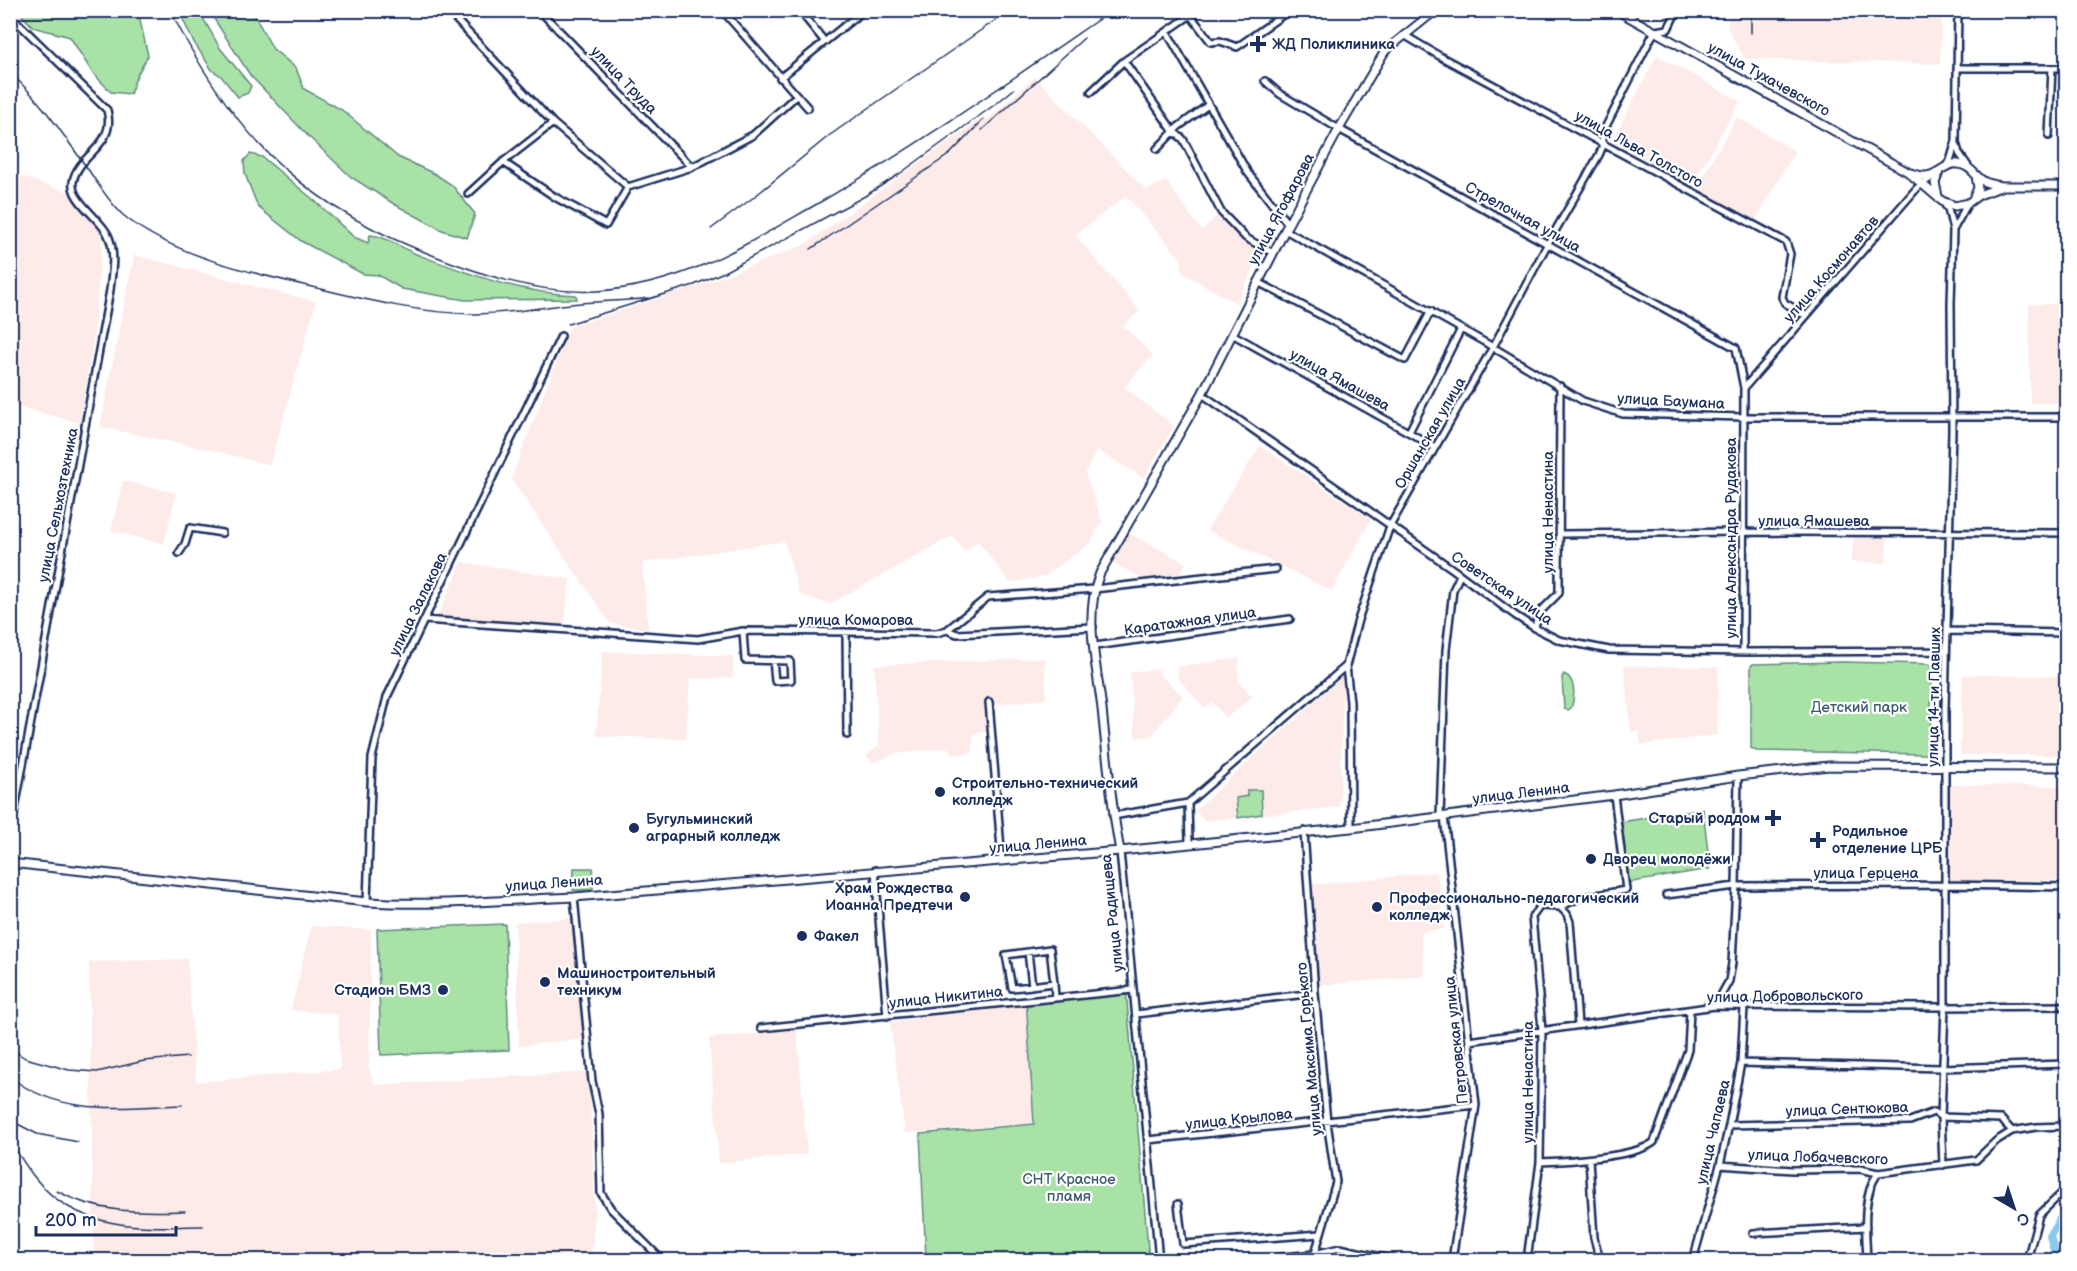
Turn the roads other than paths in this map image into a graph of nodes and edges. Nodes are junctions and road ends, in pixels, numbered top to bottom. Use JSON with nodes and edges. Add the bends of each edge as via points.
{"nodes":[{"id":1,"x":447,"y":10,"type":"edge"},
{"id":2,"x":539,"y":10,"type":"edge"},
{"id":3,"x":722,"y":10,"type":"edge"},
{"id":4,"x":799,"y":10,"type":"edge"},
{"id":5,"x":864,"y":10,"type":"edge"},
{"id":6,"x":1198,"y":10,"type":"edge"},
{"id":7,"x":1290,"y":10,"type":"edge"},
{"id":8,"x":1436,"y":10,"type":"edge"},
{"id":9,"x":1616,"y":10,"type":"edge"},
{"id":10,"x":1677,"y":10,"type":"edge"},
{"id":11,"x":1958,"y":10,"type":"edge"},
{"id":12,"x":10,"y":15,"type":"edge"},
{"id":13,"x":1191,"y":16,"type":"junction"},
{"id":14,"x":1655,"y":31,"type":"junction"},
{"id":15,"x":1167,"y":32,"type":"junction"},
{"id":16,"x":1404,"y":35,"type":"junction"},
{"id":17,"x":825,"y":42,"type":"junction"},
{"id":18,"x":1124,"y":61,"type":"junction"},
{"id":19,"x":1958,"y":68,"type":"junction"},
{"id":20,"x":2052,"y":68,"type":"junction"},
{"id":21,"x":2067,"y":68,"type":"edge"},
{"id":22,"x":780,"y":78,"type":"junction"},
{"id":23,"x":1265,"y":81,"type":"dead end"},
{"id":24,"x":1091,"y":92,"type":"dead end"},
{"id":25,"x":796,"y":96,"type":"junction"},
{"id":26,"x":1208,"y":105,"type":"junction"},
{"id":27,"x":808,"y":108,"type":"dead end"},
{"id":28,"x":553,"y":123,"type":"junction"},
{"id":29,"x":1340,"y":129,"type":"junction"},
{"id":30,"x":1173,"y":132,"type":"junction"},
{"id":31,"x":2049,"y":136,"type":"dead end"},
{"id":32,"x":1956,"y":141,"type":"junction"},
{"id":33,"x":1602,"y":142,"type":"junction"},
{"id":34,"x":1157,"y":148,"type":"dead end"},
{"id":35,"x":503,"y":162,"type":"junction"},
{"id":36,"x":1968,"y":166,"type":"junction"},
{"id":37,"x":692,"y":167,"type":"junction"},
{"id":38,"x":1944,"y":168,"type":"junction"},
{"id":39,"x":1908,"y":172,"type":"junction"},
{"id":40,"x":1975,"y":173,"type":"junction"},
{"id":41,"x":1923,"y":185,"type":"junction"},
{"id":42,"x":2003,"y":186,"type":"junction"},
{"id":43,"x":2067,"y":186,"type":"edge"},
{"id":44,"x":628,"y":187,"type":"junction"},
{"id":45,"x":468,"y":194,"type":"dead end"},
{"id":46,"x":1940,"y":199,"type":"junction"},
{"id":47,"x":1970,"y":202,"type":"junction"},
{"id":48,"x":1286,"y":227,"type":"junction"},
{"id":49,"x":1953,"y":230,"type":"junction"},
{"id":50,"x":1547,"y":245,"type":"junction"},
{"id":51,"x":1273,"y":253,"type":"junction"},
{"id":52,"x":1258,"y":282,"type":"junction"},
{"id":53,"x":1431,"y":311,"type":"junction"},
{"id":54,"x":1805,"y":315,"type":"junction"},
{"id":55,"x":1461,"y":329,"type":"junction"},
{"id":56,"x":1232,"y":334,"type":"junction"},
{"id":57,"x":561,"y":336,"type":"dead end"},
{"id":58,"x":1493,"y":347,"type":"junction"},
{"id":59,"x":1560,"y":386,"type":"junction"},
{"id":60,"x":1744,"y":388,"type":"junction"},
{"id":61,"x":1202,"y":394,"type":"junction"},
{"id":62,"x":1743,"y":417,"type":"junction"},
{"id":63,"x":2067,"y":417,"type":"edge"},
{"id":64,"x":1952,"y":418,"type":"junction"},
{"id":65,"x":1409,"y":432,"type":"junction"},
{"id":66,"x":1176,"y":440,"type":"joint"},
{"id":67,"x":1436,"y":447,"type":"junction"},
{"id":68,"x":1390,"y":526,"type":"junction"},
{"id":69,"x":1743,"y":532,"type":"junction"},
{"id":70,"x":222,"y":533,"type":"dead end"},
{"id":71,"x":1561,"y":534,"type":"junction"},
{"id":72,"x":1949,"y":534,"type":"junction"},
{"id":73,"x":2067,"y":534,"type":"edge"},
{"id":74,"x":179,"y":553,"type":"dead end"},
{"id":75,"x":1276,"y":569,"type":"dead end"},
{"id":76,"x":1460,"y":575,"type":"junction"},
{"id":77,"x":1094,"y":589,"type":"junction"},
{"id":78,"x":424,"y":620,"type":"junction"},
{"id":79,"x":1290,"y":620,"type":"dead end"},
{"id":80,"x":1093,"y":627,"type":"junction"},
{"id":81,"x":1535,"y":628,"type":"junction"},
{"id":82,"x":947,"y":630,"type":"junction"},
{"id":83,"x":743,"y":631,"type":"junction"},
{"id":84,"x":1947,"y":631,"type":"junction"},
{"id":85,"x":846,"y":632,"type":"junction"},
{"id":86,"x":2067,"y":633,"type":"edge"},
{"id":87,"x":1095,"y":646,"type":"junction"},
{"id":88,"x":1946,"y":651,"type":"junction"},
{"id":89,"x":1743,"y":652,"type":"junction"},
{"id":90,"x":773,"y":660,"type":"junction"},
{"id":91,"x":1346,"y":666,"type":"junction"},
{"id":92,"x":989,"y":702,"type":"dead end"},
{"id":93,"x":847,"y":735,"type":"dead end"},
{"id":94,"x":1945,"y":767,"type":"junction"},
{"id":95,"x":2067,"y":767,"type":"edge"},
{"id":96,"x":1738,"y":776,"type":"junction"},
{"id":97,"x":1614,"y":795,"type":"junction"},
{"id":98,"x":1188,"y":803,"type":"junction"},
{"id":99,"x":1113,"y":816,"type":"junction"},
{"id":100,"x":1442,"y":816,"type":"junction"},
{"id":101,"x":1351,"y":828,"type":"junction"},
{"id":102,"x":1304,"y":831,"type":"junction"},
{"id":103,"x":10,"y":836,"type":"edge"},
{"id":104,"x":1189,"y":843,"type":"junction"},
{"id":105,"x":1120,"y":851,"type":"junction"},
{"id":106,"x":1002,"y":861,"type":"junction"},
{"id":107,"x":10,"y":863,"type":"edge"},
{"id":108,"x":875,"y":870,"type":"junction"},
{"id":109,"x":1944,"y":885,"type":"junction"},
{"id":110,"x":1736,"y":886,"type":"junction"},
{"id":111,"x":2067,"y":887,"type":"edge"},
{"id":112,"x":1666,"y":895,"type":"dead end"},
{"id":113,"x":574,"y":897,"type":"junction"},
{"id":114,"x":367,"y":902,"type":"junction"},
{"id":115,"x":1560,"y":907,"type":"junction"},
{"id":116,"x":1028,"y":952,"type":"junction"},
{"id":117,"x":1054,"y":983,"type":"junction"},
{"id":118,"x":1032,"y":986,"type":"junction"},
{"id":119,"x":1012,"y":988,"type":"junction"},
{"id":120,"x":1134,"y":990,"type":"junction"},
{"id":121,"x":1315,"y":993,"type":"junction"},
{"id":122,"x":1055,"y":998,"type":"junction"},
{"id":123,"x":1014,"y":1002,"type":"junction"},
{"id":124,"x":1715,"y":1006,"type":"junction"},
{"id":125,"x":2067,"y":1006,"type":"edge"},
{"id":126,"x":1744,"y":1007,"type":"junction"},
{"id":127,"x":1945,"y":1007,"type":"junction"},
{"id":128,"x":1690,"y":1011,"type":"junction"},
{"id":129,"x":1136,"y":1014,"type":"junction"},
{"id":130,"x":887,"y":1016,"type":"junction"},
{"id":131,"x":1578,"y":1024,"type":"junction"},
{"id":132,"x":760,"y":1028,"type":"dead end"},
{"id":133,"x":1542,"y":1030,"type":"junction"},
{"id":134,"x":1469,"y":1041,"type":"junction"},
{"id":135,"x":1741,"y":1063,"type":"junction"},
{"id":136,"x":2067,"y":1064,"type":"edge"},
{"id":137,"x":1941,"y":1068,"type":"junction"},
{"id":138,"x":1476,"y":1105,"type":"junction"},
{"id":139,"x":1941,"y":1117,"type":"junction"},
{"id":140,"x":1328,"y":1122,"type":"junction"},
{"id":141,"x":1729,"y":1125,"type":"junction"},
{"id":142,"x":2067,"y":1126,"type":"edge"},
{"id":143,"x":2012,"y":1131,"type":"junction"},
{"id":144,"x":1148,"y":1140,"type":"junction"},
{"id":145,"x":1589,"y":1159,"type":"junction"},
{"id":146,"x":1540,"y":1162,"type":"junction"},
{"id":147,"x":1720,"y":1165,"type":"junction"},
{"id":148,"x":1943,"y":1165,"type":"junction"},
{"id":149,"x":1878,"y":1173,"type":"junction"},
{"id":150,"x":2067,"y":1189,"type":"edge"},
{"id":151,"x":1179,"y":1204,"type":"dead end"},
{"id":152,"x":1866,"y":1227,"type":"junction"},
{"id":153,"x":1753,"y":1233,"type":"dead end"},
{"id":154,"x":1320,"y":1234,"type":"junction"},
{"id":155,"x":1314,"y":1257,"type":"edge"},
{"id":156,"x":662,"y":1260,"type":"edge"},
{"id":157,"x":1159,"y":1260,"type":"edge"},
{"id":158,"x":1252,"y":1260,"type":"edge"},
{"id":159,"x":1394,"y":1260,"type":"edge"},
{"id":160,"x":1452,"y":1260,"type":"edge"},
{"id":161,"x":1527,"y":1260,"type":"edge"},
{"id":162,"x":1600,"y":1260,"type":"edge"},
{"id":163,"x":1693,"y":1260,"type":"edge"},
{"id":164,"x":1866,"y":1260,"type":"edge"},
{"id":165,"x":2027,"y":1260,"type":"edge"}],
"edges":[{"from":1,"to":28,"type":"street"},
{"from":2,"to":37,"type":"street","name":"улица Труда"},
{"from":3,"to":22,"type":"street"},
{"from":4,"to":17,"type":"street"},
{"from":5,"to":17,"type":"street"},
{"from":6,"to":13,"type":"street"},
{"from":7,"to":13,"type":"street","via":[[1237,47],[1211,42]]},
{"from":8,"to":16,"type":"main road","name":"улица Ягофарова"},
{"from":9,"to":14,"type":"main road","name":"улица Тухачевского"},
{"from":10,"to":14,"type":"street","name":"Оршанская улица","via":[[1668,29]]},
{"from":11,"to":19,"type":"street"},
{"from":12,"to":103,"type":"street","name":"улица Сельхозтехника","via":[[107,110],[107,132],[75,173],[72,183],[73,190],[108,235],[113,260]]},
{"from":13,"to":15,"type":"street"},
{"from":14,"to":33,"type":"street","name":"Оршанская улица","via":[[1603,132]]},
{"from":14,"to":39,"type":"main road","name":"улица Тухачевского"},
{"from":15,"to":18,"type":"street"},
{"from":15,"to":26,"type":"street"},
{"from":16,"to":29,"type":"main road","name":"улица Ягофарова","via":[[1385,51]]},
{"from":16,"to":33,"type":"street","name":"улица Льва Толстого"},
{"from":17,"to":22,"type":"street"},
{"from":18,"to":24,"type":"street"},
{"from":18,"to":30,"type":"street"},
{"from":19,"to":20,"type":"street"},
{"from":19,"to":32,"type":"street"},
{"from":20,"to":21,"type":"street"},
{"from":20,"to":31,"type":"street"},
{"from":22,"to":25,"type":"street"},
{"from":23,"to":29,"type":"street","name":"Стрелочная улица"},
{"from":25,"to":27,"type":"street"},
{"from":25,"to":37,"type":"street","via":[[753,135]]},
{"from":26,"to":30,"type":"street"},
{"from":26,"to":48,"type":"street"},
{"from":28,"to":35,"type":"street"},
{"from":28,"to":44,"type":"street"},
{"from":29,"to":48,"type":"main road","name":"улица Ягофарова"},
{"from":29,"to":50,"type":"street","name":"Стрелочная улица"},
{"from":30,"to":34,"type":"street"},
{"from":30,"to":51,"type":"street","via":[[1183,139],[1221,212],[1246,238]]},
{"from":32,"to":36,"type":"street"},
{"from":32,"to":38,"type":"street"},
{"from":33,"to":50,"type":"street","name":"Оршанская улица","via":[[1599,154]]},
{"from":33,"to":54,"type":"street","name":"улица Льва Толстого","via":[[1786,242],[1790,254],[1782,297]]},
{"from":35,"to":44,"type":"street","via":[[555,198],[606,225]]},
{"from":35,"to":45,"type":"street"},
{"from":36,"to":38,"type":"main road"},
{"from":36,"to":40,"type":"main road"},
{"from":37,"to":44,"type":"street"},
{"from":38,"to":39,"type":"main road","via":[[1931,176]]},
{"from":38,"to":41,"type":"street","name":"улица Космонавтов"},
{"from":38,"to":46,"type":"main road","via":[[1935,183]]},
{"from":39,"to":41,"type":"main road","name":"улица Тухачевского"},
{"from":40,"to":42,"type":"main road","via":[[1984,182]]},
{"from":40,"to":47,"type":"main road","via":[[1978,188]]},
{"from":41,"to":46,"type":"main road","name":"улица Тухачевского"},
{"from":41,"to":54,"type":"street","name":"улица Космонавтов"},
{"from":42,"to":43,"type":"main road"},
{"from":42,"to":47,"type":"main road"},
{"from":46,"to":47,"type":"main road","via":[[1955,206]]},
{"from":46,"to":49,"type":"street","via":[[1948,209]]},
{"from":47,"to":49,"type":"street"},
{"from":48,"to":51,"type":"main road","name":"улица Ягофарова"},
{"from":48,"to":53,"type":"street","name":"улица Баумана"},
{"from":49,"to":64,"type":"street","name":"улица 14-ти Павших"},
{"from":50,"to":58,"type":"street","name":"Оршанская улица"},
{"from":50,"to":60,"type":"street","name":"Стрелочная улица","via":[[1737,348]]},
{"from":51,"to":52,"type":"main road","name":"улица Ягофарова"},
{"from":52,"to":53,"type":"street","via":[[1405,360]]},
{"from":52,"to":56,"type":"main road","name":"улица Ягофарова"},
{"from":53,"to":55,"type":"street","name":"улица Баумана"},
{"from":54,"to":60,"type":"street","name":"улица Космонавтов"},
{"from":55,"to":58,"type":"street","name":"улица Баумана"},
{"from":55,"to":65,"type":"street"},
{"from":56,"to":61,"type":"main road","name":"улица Ягофарова"},
{"from":56,"to":65,"type":"street","name":"улица Ямашева"},
{"from":57,"to":78,"type":"street","name":"улица Залакова"},
{"from":58,"to":59,"type":"street","name":"улица Баумана"},
{"from":58,"to":67,"type":"street","name":"Оршанская улица"},
{"from":59,"to":62,"type":"street","name":"улица Баумана","via":[[1583,401],[1623,414]]},
{"from":59,"to":71,"type":"street","name":"улица Ненастина"},
{"from":60,"to":62,"type":"street","name":"улица Александра Рудакова"},
{"from":61,"to":66,"type":"main road","name":"улица Ягофарова"},
{"from":61,"to":68,"type":"street","name":"Советская улица"},
{"from":62,"to":64,"type":"street","name":"улица Баумана"},
{"from":62,"to":69,"type":"street","name":"улица Александра Рудакова"},
{"from":63,"to":64,"type":"street","name":"улица Баумана"},
{"from":64,"to":72,"type":"street","name":"улица 14-ти Павших"},
{"from":65,"to":67,"type":"street","name":"улица Ямашева"},
{"from":66,"to":77,"type":"main road","name":"улица Радищева"},
{"from":67,"to":68,"type":"street","name":"Оршанская улица"},
{"from":68,"to":76,"type":"street","name":"Советская улица"},
{"from":68,"to":91,"type":"street","name":"Оршанская улица"},
{"from":69,"to":71,"type":"street","name":"улица Ямашева"},
{"from":69,"to":72,"type":"street","name":"улица Ямашева"},
{"from":69,"to":89,"type":"street","name":"улица Александра Рудакова"},
{"from":70,"to":74,"type":"street","via":[[190,528]]},
{"from":71,"to":81,"type":"street","name":"улица Ненастина","via":[[1559,593],[1538,614]]},
{"from":72,"to":73,"type":"street","name":"улица Ямашева"},
{"from":72,"to":84,"type":"street","name":"улица 14-ти Павших"},
{"from":75,"to":77,"type":"street"},
{"from":76,"to":81,"type":"street","name":"Советская улица"},
{"from":76,"to":100,"type":"street","name":"Петровская улица","via":[[1453,590],[1446,650]]},
{"from":77,"to":80,"type":"main road","name":"улица Радищева"},
{"from":77,"to":82,"type":"street","via":[[988,597]]},
{"from":78,"to":83,"type":"street","name":"улица Комарова","via":[[698,639]]},
{"from":78,"to":114,"type":"street","name":"улица Залакова","via":[[387,696],[372,758]]},
{"from":79,"to":87,"type":"street","name":"Каратажная улица"},
{"from":80,"to":82,"type":"street","name":"улица Комарова","via":[[957,634]]},
{"from":80,"to":87,"type":"main road","name":"улица Радищева"},
{"from":81,"to":89,"type":"street","name":"Советская улица","via":[[1559,640],[1609,650]]},
{"from":82,"to":85,"type":"street","name":"улица Комарова"},
{"from":83,"to":85,"type":"street","name":"улица Комарова"},
{"from":83,"to":90,"type":"street","via":[[745,660]]},
{"from":84,"to":86,"type":"street"},
{"from":84,"to":88,"type":"street","name":"улица 14-ти Павших"},
{"from":85,"to":93,"type":"street"},
{"from":87,"to":99,"type":"main road","name":"улица Радищева"},
{"from":88,"to":89,"type":"street","name":"Советская улица"},
{"from":88,"to":94,"type":"street","name":"улица 14-ти Павших"},
{"from":90,"to":90,"type":"street","via":[[790,661],[791,680],[775,681]]},
{"from":91,"to":98,"type":"street"},
{"from":91,"to":101,"type":"street"},
{"from":92,"to":106,"type":"street"},
{"from":94,"to":95,"type":"main road","name":"улица Ленина"},
{"from":94,"to":96,"type":"main road","name":"улица Ленина","via":[[1828,766]]},
{"from":94,"to":109,"type":"street","name":"улица 14-ти Павших"},
{"from":96,"to":97,"type":"main road","name":"улица Ленина"},
{"from":96,"to":110,"type":"street"},
{"from":97,"to":100,"type":"main road","name":"улица Ленина"},
{"from":97,"to":115,"type":"street","via":[[1626,890],[1579,898]]},
{"from":98,"to":99,"type":"street"},
{"from":98,"to":104,"type":"street"},
{"from":99,"to":105,"type":"main road","name":"улица Радищева"},
{"from":100,"to":101,"type":"main road","name":"улица Ленина"},
{"from":100,"to":134,"type":"street","name":"Петровская улица"},
{"from":101,"to":102,"type":"main road","name":"улица Ленина"},
{"from":102,"to":104,"type":"main road","name":"улица Ленина"},
{"from":102,"to":121,"type":"street","name":"улица Максима Горького"},
{"from":104,"to":105,"type":"main road","name":"улица Ленина"},
{"from":105,"to":106,"type":"main road","name":"улица Ленина"},
{"from":105,"to":120,"type":"street","name":"улица Радищева"},
{"from":106,"to":108,"type":"main road","name":"улица Ленина"},
{"from":107,"to":114,"type":"main road","name":"улица Ленина"},
{"from":108,"to":113,"type":"main road","name":"улица Ленина"},
{"from":108,"to":130,"type":"street"},
{"from":109,"to":110,"type":"street","name":"улица Герцена"},
{"from":109,"to":111,"type":"street","name":"улица Герцена"},
{"from":109,"to":127,"type":"street","name":"улица 14-ти Павших"},
{"from":110,"to":112,"type":"street","name":"улица Герцена"},
{"from":110,"to":124,"type":"street","via":[[1732,963]]},
{"from":113,"to":114,"type":"main road","name":"улица Ленина"},
{"from":113,"to":156,"type":"street","via":[[592,1081],[599,1114],[601,1193],[611,1209]]},
{"from":115,"to":131,"type":"street","via":[[1570,922]]},
{"from":115,"to":133,"type":"street","name":"улица Ненастина","via":[[1540,906],[1532,917]]},
{"from":116,"to":117,"type":"street","via":[[1050,949]]},
{"from":116,"to":118,"type":"street"},
{"from":116,"to":119,"type":"street","via":[[1006,955]]},
{"from":117,"to":118,"type":"street"},
{"from":117,"to":122,"type":"street"},
{"from":118,"to":119,"type":"street"},
{"from":119,"to":123,"type":"street"},
{"from":120,"to":122,"type":"street","name":"улица Никитина"},
{"from":120,"to":129,"type":"street","name":"улица Радищева"},
{"from":121,"to":129,"type":"street"},
{"from":121,"to":140,"type":"street","name":"улица Максима Горького"},
{"from":122,"to":123,"type":"street","name":"улица Никитина"},
{"from":123,"to":130,"type":"street","name":"улица Никитина"},
{"from":124,"to":126,"type":"street","name":"улица Добровольского"},
{"from":124,"to":128,"type":"street","name":"улица Добровольского"},
{"from":125,"to":127,"type":"street","name":"улица Добровольского"},
{"from":126,"to":127,"type":"street","name":"улица Добровольского"},
{"from":126,"to":135,"type":"street","name":"улица Чапаева"},
{"from":127,"to":137,"type":"street","name":"улица 14-ти Павших"},
{"from":128,"to":131,"type":"street","name":"улица Добровольского"},
{"from":128,"to":145,"type":"street","via":[[1688,1050],[1654,1142],[1644,1148]]},
{"from":129,"to":144,"type":"street","name":"улица Радищева"},
{"from":130,"to":132,"type":"street","name":"улица Никитина"},
{"from":131,"to":133,"type":"street","name":"улица Добровольского"},
{"from":133,"to":134,"type":"street","name":"улица Добровольского"},
{"from":133,"to":146,"type":"street","name":"улица Ненастина"},
{"from":134,"to":138,"type":"street","name":"Петровская улица"},
{"from":135,"to":137,"type":"street"},
{"from":135,"to":141,"type":"street","name":"улица Чапаева"},
{"from":136,"to":137,"type":"street"},
{"from":137,"to":139,"type":"street","name":"улица 14-ти Павших"},
{"from":138,"to":140,"type":"street","name":"улица Крылова"},
{"from":138,"to":160,"type":"street","name":"Петровская улица"},
{"from":139,"to":141,"type":"street","name":"улица Сентюкова","via":[[1934,1112],[1910,1121]]},
{"from":139,"to":143,"type":"street","name":"улица Сентюкова","via":[[2001,1119]]},
{"from":139,"to":148,"type":"street","name":"улица 14-ти Павших"},
{"from":140,"to":144,"type":"street","name":"улица Крылова"},
{"from":140,"to":154,"type":"street","name":"улица Максима Горького","via":[[1336,1182]]},
{"from":141,"to":147,"type":"street","name":"улица Чапаева"},
{"from":142,"to":143,"type":"street"},
{"from":143,"to":148,"type":"street","name":"улица Лобачевского","via":[[1976,1160]]},
{"from":144,"to":157,"type":"street","name":"улица Радищева"},
{"from":145,"to":146,"type":"street"},
{"from":145,"to":162,"type":"street","via":[[1594,1238]]},
{"from":146,"to":161,"type":"street","name":"улица Ненастина"},
{"from":147,"to":149,"type":"street","name":"улица Лобачевского","via":[[1860,1169]]},
{"from":147,"to":163,"type":"street","name":"улица Чапаева"},
{"from":148,"to":149,"type":"street","name":"улица Лобачевского"},
{"from":149,"to":152,"type":"street","via":[[1868,1194]]},
{"from":150,"to":165,"type":"street","via":[[2038,1215]]},
{"from":151,"to":154,"type":"street","via":[[1184,1244]]},
{"from":152,"to":153,"type":"street"},
{"from":152,"to":164,"type":"street"},
{"from":154,"to":155,"type":"street","name":"улица Максима Горького"},
{"from":155,"to":158,"type":"street"},
{"from":155,"to":159,"type":"street","via":[[1340,1248]]}]}
